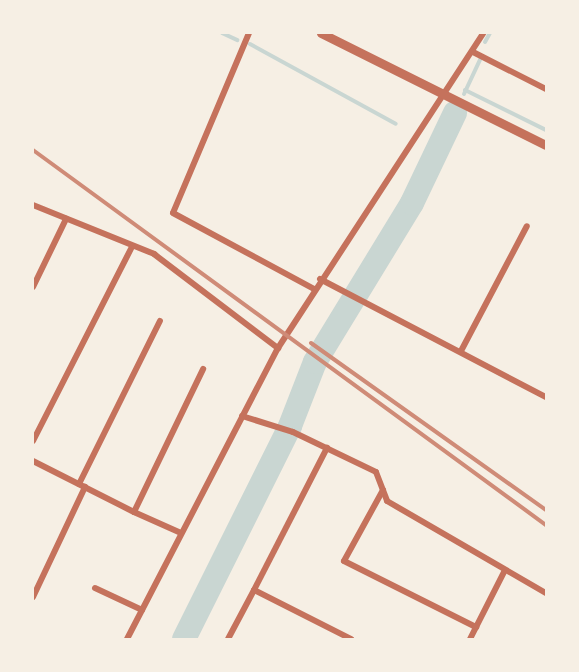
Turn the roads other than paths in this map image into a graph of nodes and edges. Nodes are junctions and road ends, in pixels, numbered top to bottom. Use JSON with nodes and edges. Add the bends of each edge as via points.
{"nodes":[{"id":1,"x":249,"y":33,"type":"edge"},
{"id":2,"x":321,"y":33,"type":"edge"},
{"id":3,"x":483,"y":33,"type":"edge"},
{"id":4,"x":473,"y":52,"type":"junction"},
{"id":5,"x":546,"y":89,"type":"edge"},
{"id":6,"x":443,"y":92,"type":"junction"},
{"id":7,"x":546,"y":145,"type":"edge"},
{"id":8,"x":33,"y":205,"type":"edge"},
{"id":9,"x":66,"y":219,"type":"junction"},
{"id":10,"x":527,"y":226,"type":"dead end"},
{"id":11,"x":132,"y":247,"type":"junction"},
{"id":12,"x":320,"y":279,"type":"junction"},
{"id":13,"x":33,"y":287,"type":"edge"},
{"id":14,"x":314,"y":289,"type":"junction"},
{"id":15,"x":160,"y":321,"type":"dead end"},
{"id":16,"x":278,"y":348,"type":"junction"},
{"id":17,"x":461,"y":351,"type":"junction"},
{"id":18,"x":203,"y":369,"type":"dead end"},
{"id":19,"x":546,"y":398,"type":"edge"},
{"id":20,"x":242,"y":416,"type":"junction"},
{"id":21,"x":33,"y":441,"type":"edge"},
{"id":22,"x":327,"y":448,"type":"junction"},
{"id":23,"x":33,"y":461,"type":"edge"},
{"id":24,"x":82,"y":486,"type":"junction"},
{"id":25,"x":383,"y":490,"type":"junction"},
{"id":26,"x":134,"y":512,"type":"junction"},
{"id":27,"x":181,"y":533,"type":"junction"},
{"id":28,"x":504,"y":572,"type":"junction"},
{"id":29,"x":95,"y":588,"type":"dead end"},
{"id":30,"x":254,"y":590,"type":"junction"},
{"id":31,"x":546,"y":593,"type":"edge"},
{"id":32,"x":33,"y":597,"type":"edge"},
{"id":33,"x":142,"y":610,"type":"junction"},
{"id":34,"x":476,"y":627,"type":"junction"},
{"id":35,"x":127,"y":639,"type":"edge"},
{"id":36,"x":228,"y":639,"type":"edge"},
{"id":37,"x":351,"y":639,"type":"edge"},
{"id":38,"x":470,"y":639,"type":"edge"}],
"edges":[{"from":1,"to":14,"type":"street","via":[[173,213]]},
{"from":2,"to":6,"type":"street"},
{"from":3,"to":4,"type":"street"},
{"from":4,"to":5,"type":"street"},
{"from":4,"to":6,"type":"street"},
{"from":6,"to":7,"type":"street"},
{"from":6,"to":12,"type":"street"},
{"from":8,"to":9,"type":"street"},
{"from":9,"to":11,"type":"street"},
{"from":9,"to":13,"type":"street"},
{"from":10,"to":17,"type":"street"},
{"from":11,"to":16,"type":"street","via":[[154,254]]},
{"from":11,"to":21,"type":"street"},
{"from":12,"to":14,"type":"street"},
{"from":12,"to":17,"type":"street"},
{"from":14,"to":16,"type":"street"},
{"from":15,"to":24,"type":"street"},
{"from":16,"to":20,"type":"street"},
{"from":17,"to":19,"type":"street"},
{"from":18,"to":26,"type":"street"},
{"from":20,"to":22,"type":"street"},
{"from":20,"to":27,"type":"street"},
{"from":22,"to":25,"type":"street","via":[[376,472]]},
{"from":22,"to":30,"type":"street"},
{"from":23,"to":24,"type":"street"},
{"from":24,"to":26,"type":"street"},
{"from":24,"to":32,"type":"street"},
{"from":25,"to":28,"type":"street","via":[[387,501]]},
{"from":25,"to":34,"type":"street","via":[[344,561]]},
{"from":26,"to":27,"type":"street"},
{"from":27,"to":33,"type":"street"},
{"from":28,"to":31,"type":"street"},
{"from":28,"to":34,"type":"street"},
{"from":29,"to":33,"type":"street"},
{"from":30,"to":36,"type":"street"},
{"from":30,"to":37,"type":"street"},
{"from":33,"to":35,"type":"street"},
{"from":34,"to":38,"type":"street"}]}
